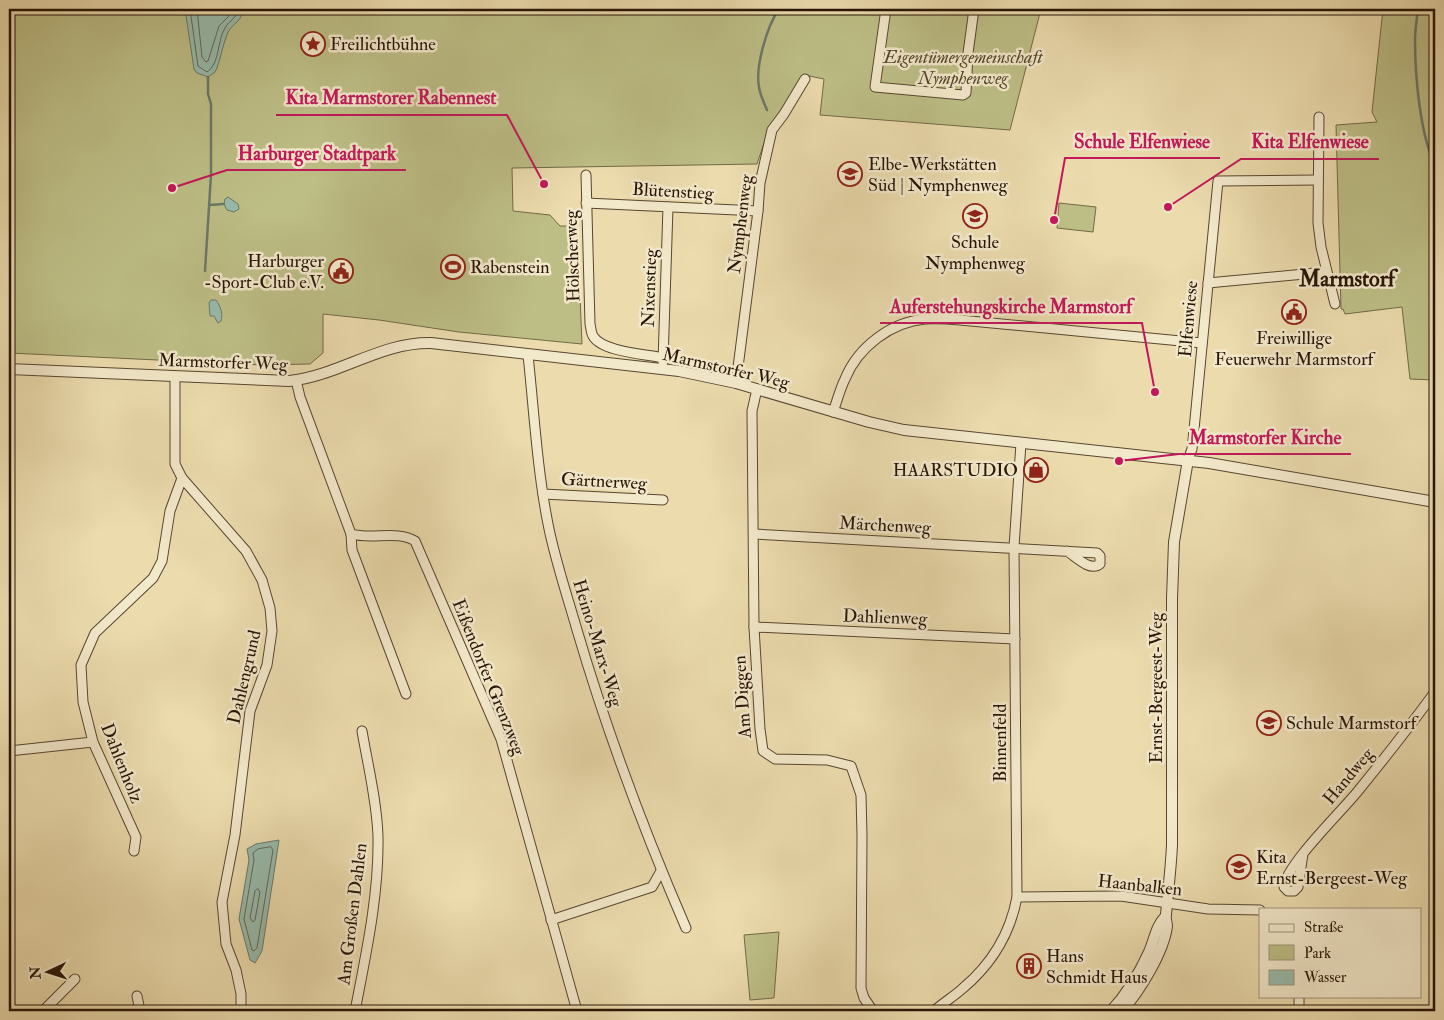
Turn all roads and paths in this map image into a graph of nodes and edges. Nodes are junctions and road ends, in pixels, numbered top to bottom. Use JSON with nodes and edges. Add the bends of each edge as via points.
{"nodes":[{"id":1,"x":886,"y":9,"type":"edge"},
{"id":2,"x":974,"y":9,"type":"edge"},
{"id":3,"x":805,"y":79,"type":"dead end"},
{"id":4,"x":1319,"y":117,"type":"dead end"},
{"id":5,"x":586,"y":175,"type":"dead end"},
{"id":6,"x":1318,"y":180,"type":"junction"},
{"id":7,"x":586,"y":203,"type":"junction"},
{"id":8,"x":668,"y":207,"type":"junction"},
{"id":9,"x":758,"y":211,"type":"junction"},
{"id":10,"x":1326,"y":272,"type":"junction"},
{"id":11,"x":1208,"y":283,"type":"junction"},
{"id":12,"x":1335,"y":304,"type":"dead end"},
{"id":13,"x":593,"y":336,"type":"joint"},
{"id":14,"x":1202,"y":343,"type":"junction"},
{"id":15,"x":528,"y":355,"type":"junction"},
{"id":16,"x":663,"y":358,"type":"junction"},
{"id":17,"x":663,"y":369,"type":"junction"},
{"id":18,"x":9,"y":370,"type":"edge"},
{"id":19,"x":175,"y":377,"type":"junction"},
{"id":20,"x":296,"y":380,"type":"junction"},
{"id":21,"x":736,"y":383,"type":"junction"},
{"id":22,"x":757,"y":389,"type":"junction"},
{"id":23,"x":833,"y":412,"type":"junction"},
{"id":24,"x":1021,"y":443,"type":"junction"},
{"id":25,"x":1188,"y":460,"type":"junction"},
{"id":26,"x":182,"y":478,"type":"junction"},
{"id":27,"x":543,"y":494,"type":"junction"},
{"id":28,"x":663,"y":500,"type":"dead end"},
{"id":29,"x":1434,"y":505,"type":"edge"},
{"id":30,"x":351,"y":534,"type":"junction"},
{"id":31,"x":754,"y":534,"type":"junction"},
{"id":32,"x":1014,"y":547,"type":"junction"},
{"id":33,"x":1067,"y":551,"type":"dead end"},
{"id":34,"x":754,"y":627,"type":"junction"},
{"id":35,"x":1015,"y":639,"type":"junction"},
{"id":36,"x":1435,"y":692,"type":"edge"},
{"id":37,"x":406,"y":694,"type":"dead end"},
{"id":38,"x":362,"y":731,"type":"dead end"},
{"id":39,"x":93,"y":742,"type":"junction"},
{"id":40,"x":9,"y":751,"type":"edge"},
{"id":41,"x":134,"y":851,"type":"dead end"},
{"id":42,"x":1303,"y":854,"type":"dead end"},
{"id":43,"x":661,"y":871,"type":"junction"},
{"id":44,"x":1017,"y":897,"type":"junction"},
{"id":45,"x":1168,"y":903,"type":"junction"},
{"id":46,"x":1259,"y":910,"type":"edge"},
{"id":47,"x":1165,"y":917,"type":"junction"},
{"id":48,"x":551,"y":920,"type":"junction"},
{"id":49,"x":686,"y":928,"type":"dead end"},
{"id":50,"x":75,"y":979,"type":"dead end"},
{"id":51,"x":137,"y":996,"type":"dead end"},
{"id":52,"x":1299,"y":998,"type":"edge"},
{"id":53,"x":43,"y":1011,"type":"edge"},
{"id":54,"x":140,"y":1011,"type":"edge"},
{"id":55,"x":241,"y":1011,"type":"edge"},
{"id":56,"x":355,"y":1011,"type":"edge"},
{"id":57,"x":578,"y":1011,"type":"edge"},
{"id":58,"x":873,"y":1011,"type":"edge"},
{"id":59,"x":934,"y":1011,"type":"edge"},
{"id":60,"x":1111,"y":1011,"type":"edge"},
{"id":61,"x":1122,"y":1011,"type":"edge"},
{"id":62,"x":1299,"y":1011,"type":"edge"}],
"edges":[{"from":1,"to":2,"type":"street","via":[[875,86],[963,95],[967,89]]},
{"from":3,"to":9,"type":"street","name":"Nymphenweg","via":[[772,130],[760,183]]},
{"from":4,"to":6,"type":"street"},
{"from":5,"to":7,"type":"street","name":"Hölscherweg"},
{"from":6,"to":10,"type":"street","via":[[1318,223]]},
{"from":6,"to":11,"type":"street","name":"Elfenwiese","via":[[1218,181]]},
{"from":7,"to":8,"type":"street","name":"Blütenstieg"},
{"from":7,"to":13,"type":"street","name":"Hölscherweg"},
{"from":8,"to":9,"type":"street","name":"Blütenstieg"},
{"from":8,"to":16,"type":"street","name":"Nixenstieg"},
{"from":9,"to":21,"type":"street","name":"Nymphenweg"},
{"from":10,"to":11,"type":"street"},
{"from":10,"to":12,"type":"street"},
{"from":11,"to":14,"type":"street","name":"Elfenwiese"},
{"from":13,"to":16,"type":"street","name":"Marmstorfer Weg","via":[[611,348]]},
{"from":14,"to":23,"type":"street","via":[[935,318],[911,321],[880,335],[866,348],[845,378]]},
{"from":14,"to":25,"type":"street","name":"Elfenwiese","via":[[1192,449]]},
{"from":15,"to":17,"type":"street","name":"Marmstorfer Weg"},
{"from":15,"to":20,"type":"street","name":"Marmstorfer Weg","via":[[423,342],[382,350],[333,370]]},
{"from":15,"to":27,"type":"street","name":"Heino-Marx-Weg"},
{"from":16,"to":17,"type":"street","name":"Nixenstieg"},
{"from":17,"to":21,"type":"street","name":"Marmstorfer Weg"},
{"from":18,"to":19,"type":"street","name":"Marmstorfer Weg"},
{"from":19,"to":20,"type":"street","name":"Marmstorfer Weg"},
{"from":19,"to":26,"type":"street","name":"Dahlengrund","via":[[175,464]]},
{"from":20,"to":30,"type":"street"},
{"from":21,"to":22,"type":"street","name":"Marmstorfer Weg"},
{"from":22,"to":23,"type":"street","name":"Marmstorfer Weg"},
{"from":22,"to":31,"type":"street","name":"Am Diggen","via":[[752,411]]},
{"from":23,"to":24,"type":"street","name":"Marmstorfer Weg","via":[[904,430]]},
{"from":24,"to":25,"type":"street","name":"Marmstorfer Weg"},
{"from":24,"to":32,"type":"street","name":"Binnenfeld"},
{"from":25,"to":29,"type":"street","name":"Marmstorfer Weg"},
{"from":25,"to":45,"type":"street","name":"Ernst-Bergeest-Weg","via":[[1174,542],[1172,845]]},
{"from":26,"to":39,"type":"street","name":"Dahlenholz","via":[[170,511],[162,561],[154,578],[95,633],[81,665],[83,702]]},
{"from":26,"to":55,"type":"street","name":"Dahlengrund","via":[[246,551],[262,580],[270,608],[272,631],[267,664],[250,711],[235,835],[222,902],[226,944],[236,970]]},
{"from":27,"to":28,"type":"street","name":"Gärtnerweg"},
{"from":27,"to":43,"type":"street","name":"Heino-Marx-Weg","via":[[555,553],[595,692]]},
{"from":30,"to":37,"type":"street","via":[[352,550]]},
{"from":30,"to":48,"type":"street","name":"Eißendorfer Grenzweg","via":[[408,537],[415,541],[500,739]]},
{"from":31,"to":32,"type":"street","name":"Märchenweg"},
{"from":31,"to":34,"type":"street","name":"Am Diggen"},
{"from":32,"to":33,"type":"street","name":"Märchenweg"},
{"from":32,"to":35,"type":"street","name":"Binnenfeld"},
{"from":34,"to":35,"type":"street","name":"Dahlienweg"},
{"from":34,"to":58,"type":"street","name":"Am Diggen","via":[[763,751],[775,759],[826,760],[852,766],[861,795],[861,988]]},
{"from":35,"to":44,"type":"street","name":"Binnenfeld"},
{"from":36,"to":42,"type":"street","name":"Handweg","via":[[1356,794]]},
{"from":38,"to":56,"type":"street","name":"Am Großen Dahlen","via":[[378,836],[368,945]]},
{"from":39,"to":40,"type":"street"},
{"from":39,"to":41,"type":"street","name":"Dahlenholz","via":[[136,837]]},
{"from":43,"to":48,"type":"street","via":[[652,887]]},
{"from":43,"to":49,"type":"street","name":"Heino-Marx-Weg"},
{"from":44,"to":45,"type":"street","name":"Haanbalken","via":[[1121,896]]},
{"from":44,"to":59,"type":"street","name":"Binnenfeld","via":[[1014,916],[994,955],[961,990]]},
{"from":45,"to":46,"type":"street","name":"Haanbalken"},
{"from":45,"to":47,"type":"street","name":"Ernst-Bergeest-Weg"},
{"from":47,"to":60,"type":"street","name":"Ernst-Bergeest-Weg","via":[[1139,973]]},
{"from":47,"to":61,"type":"street","name":"Ernst-Bergeest-Weg","via":[[1167,925],[1157,955],[1141,986]]},
{"from":48,"to":57,"type":"street","name":"Eißendorfer Grenzweg"},
{"from":50,"to":53,"type":"street"},
{"from":51,"to":54,"type":"street"},
{"from":52,"to":62,"type":"street"}]}
